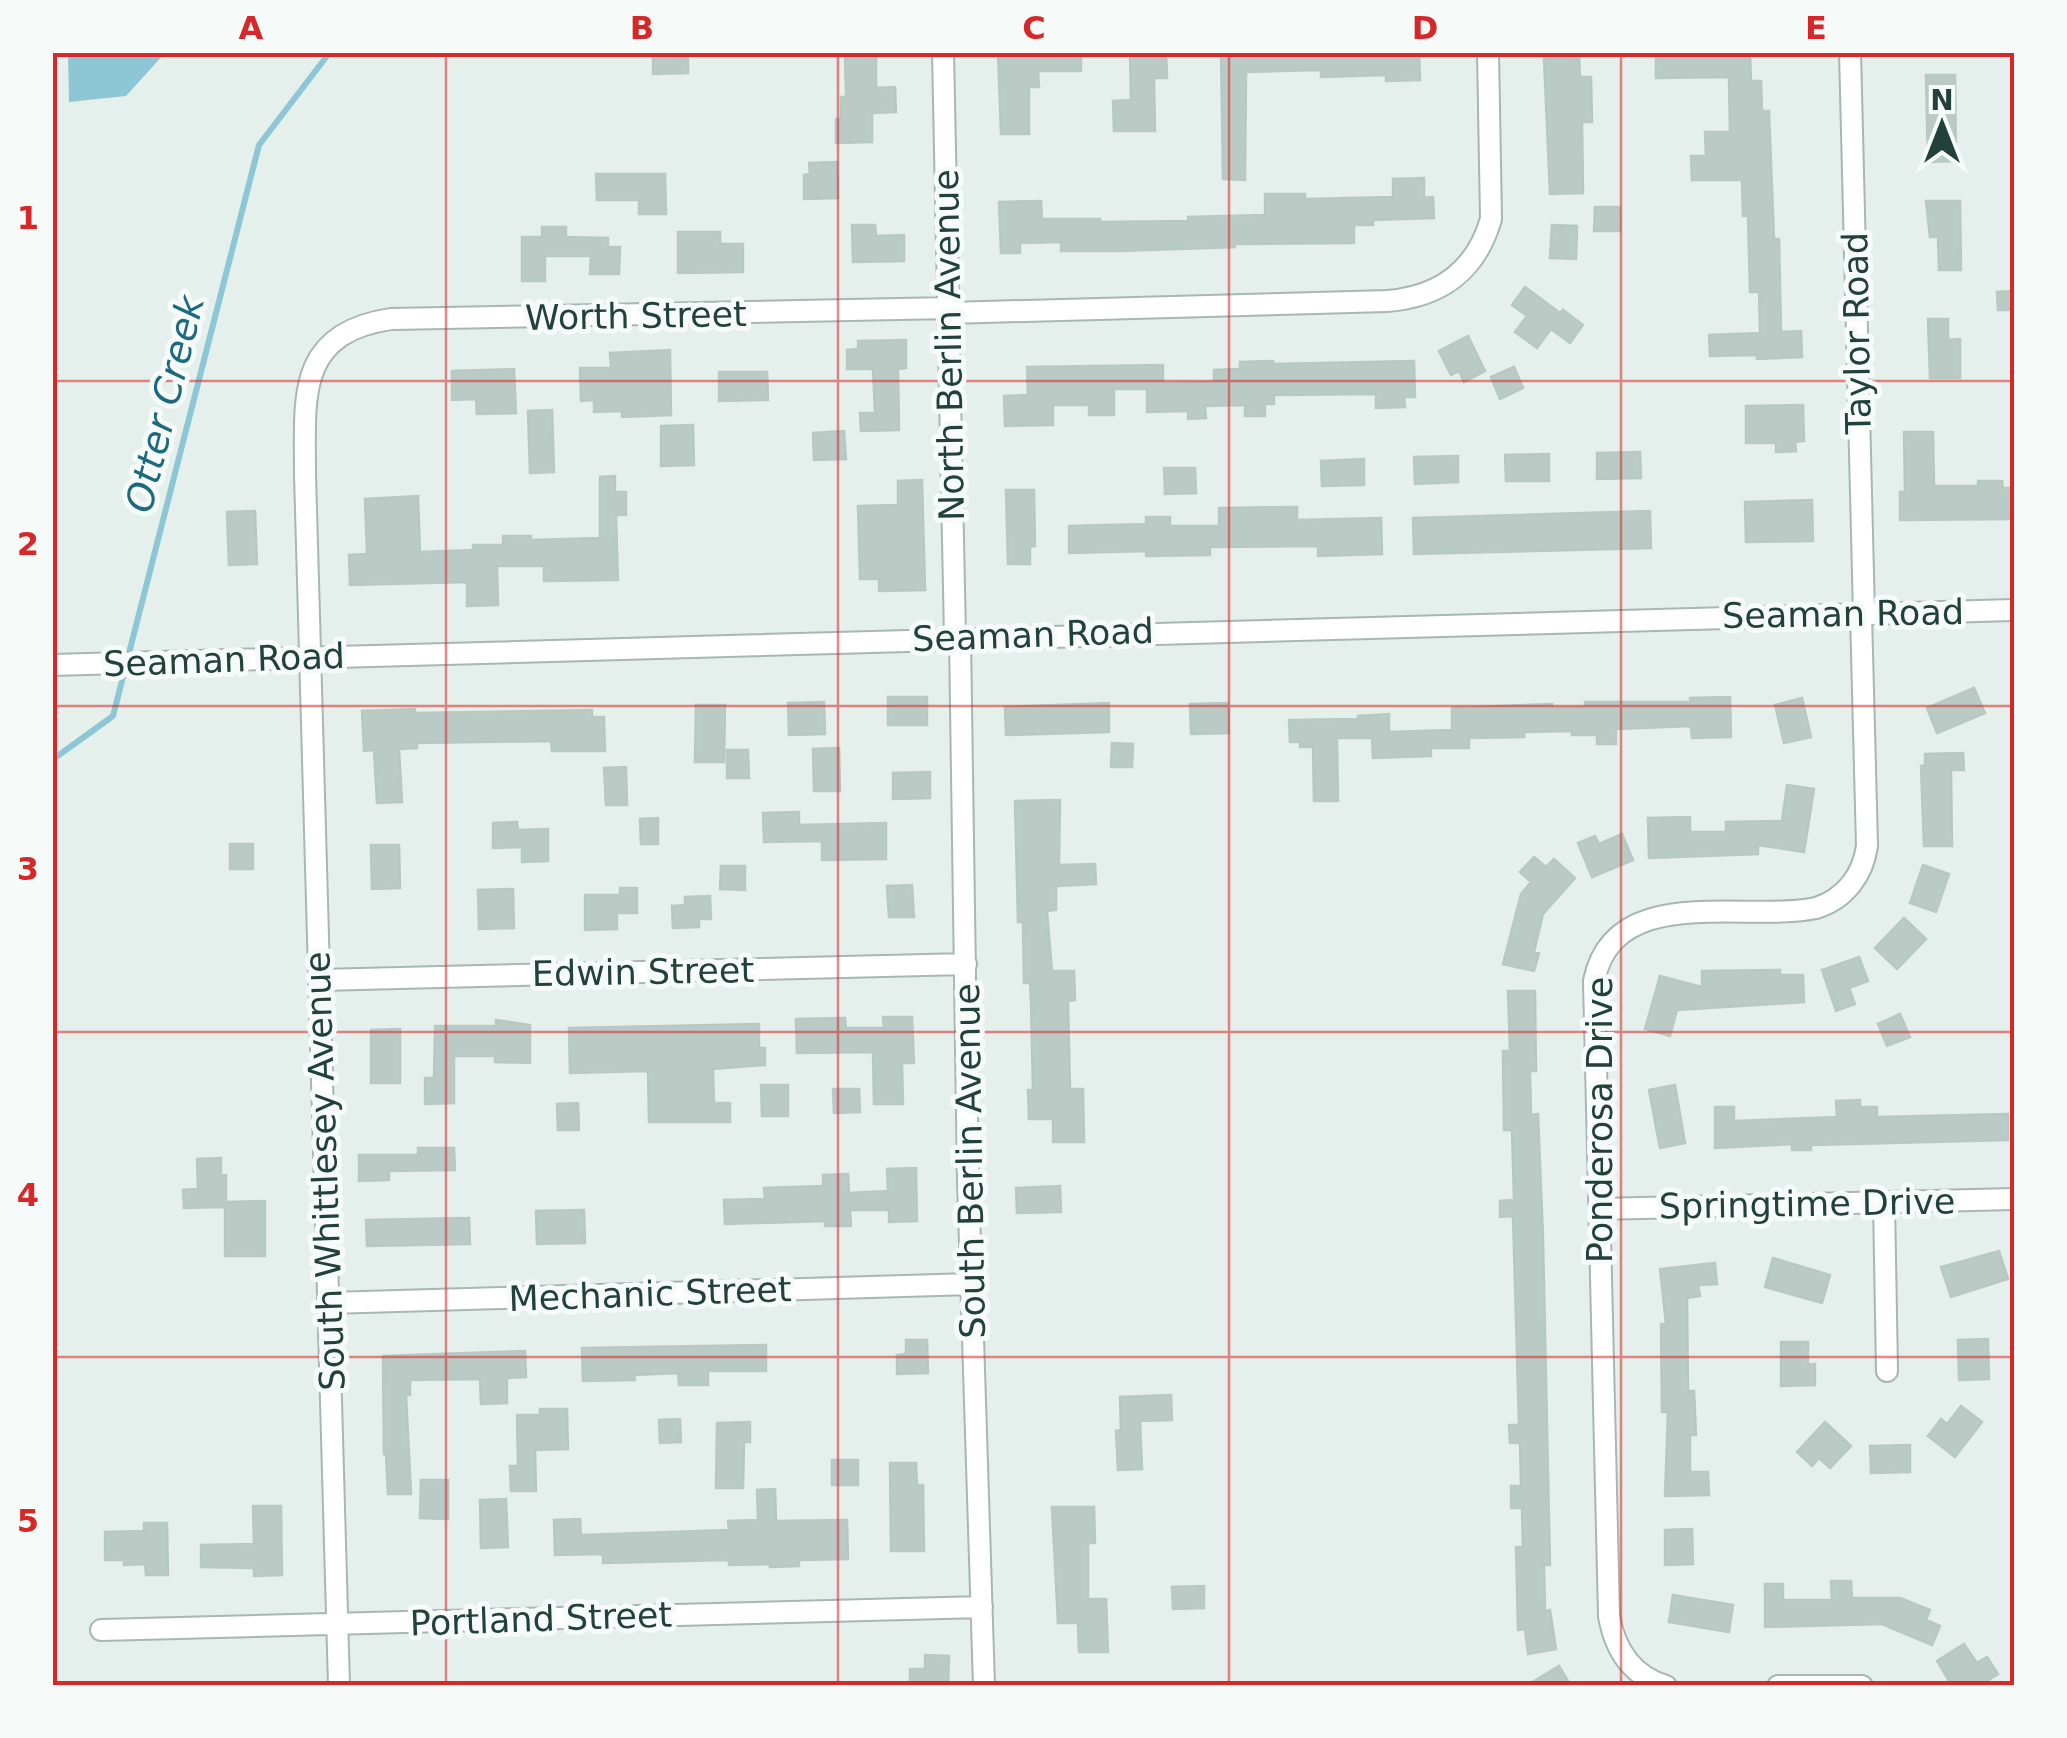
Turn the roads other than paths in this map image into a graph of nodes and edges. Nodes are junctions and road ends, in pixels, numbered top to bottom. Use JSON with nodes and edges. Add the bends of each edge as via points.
{"nodes":[{"id":1,"x":943,"y":52,"type":"edge"},
{"id":2,"x":1488,"y":52,"type":"edge"},
{"id":3,"x":1850,"y":52,"type":"edge"},
{"id":4,"x":949,"y":311,"type":"junction"},
{"id":5,"x":329,"y":344,"type":"joint"},
{"id":6,"x":2014,"y":610,"type":"edge"},
{"id":7,"x":1862,"y":614,"type":"junction"},
{"id":8,"x":958,"y":637,"type":"junction"},
{"id":9,"x":312,"y":657,"type":"junction"},
{"id":10,"x":52,"y":665,"type":"edge"},
{"id":11,"x":966,"y":964,"type":"junction"},
{"id":12,"x":320,"y":980,"type":"junction"},
{"id":13,"x":2014,"y":1199,"type":"edge"},
{"id":14,"x":1884,"y":1202,"type":"junction"},
{"id":15,"x":1599,"y":1209,"type":"junction"},
{"id":16,"x":971,"y":1284,"type":"junction"},
{"id":17,"x":329,"y":1303,"type":"junction"},
{"id":18,"x":1887,"y":1371,"type":"dead end"},
{"id":19,"x":982,"y":1607,"type":"junction"},
{"id":20,"x":337,"y":1624,"type":"junction"},
{"id":21,"x":101,"y":1630,"type":"dead end"},
{"id":22,"x":339,"y":1686,"type":"edge"},
{"id":23,"x":984,"y":1686,"type":"edge"},
{"id":24,"x":1666,"y":1686,"type":"edge"},
{"id":25,"x":1778,"y":1686,"type":"edge"},
{"id":26,"x":1862,"y":1686,"type":"edge"}],
"edges":[{"from":1,"to":4,"type":"street","name":"North Berlin Avenue"},
{"from":2,"to":4,"type":"street","name":"Worth Street","via":[[1490,219],[1466,267],[1430,293],[1400,300]]},
{"from":3,"to":7,"type":"street","name":"Taylor Road"},
{"from":4,"to":5,"type":"street","name":"Worth Street","via":[[391,320],[360,326]]},
{"from":4,"to":8,"type":"street","name":"North Berlin Avenue"},
{"from":5,"to":9,"type":"street","name":"South Whittlesey Avenue","via":[[309,376],[305,411]]},
{"from":6,"to":7,"type":"street","name":"Seaman Road"},
{"from":7,"to":8,"type":"street","name":"Seaman Road"},
{"from":7,"to":15,"type":"street","name":"Ponderosa Drive","via":[[1867,846],[1861,870],[1838,897],[1816,908],[1661,915],[1634,923],[1609,943],[1594,980]]},
{"from":8,"to":9,"type":"street","name":"Seaman Road"},
{"from":8,"to":11,"type":"street","name":"South Berlin Avenue"},
{"from":9,"to":10,"type":"street","name":"Seaman Road"},
{"from":9,"to":12,"type":"street","name":"South Whittlesey Avenue"},
{"from":11,"to":12,"type":"street","name":"Edwin Street"},
{"from":11,"to":16,"type":"street","name":"South Berlin Avenue"},
{"from":12,"to":17,"type":"street","name":"South Whittlesey Avenue"},
{"from":13,"to":14,"type":"street","name":"Springtime Drive"},
{"from":14,"to":15,"type":"street","name":"Springtime Drive"},
{"from":14,"to":18,"type":"street"},
{"from":15,"to":24,"type":"street","name":"Ponderosa Drive","via":[[1609,1616],[1626,1660]]},
{"from":16,"to":17,"type":"street","name":"Mechanic Street"},
{"from":16,"to":19,"type":"street","name":"South Berlin Avenue"},
{"from":17,"to":20,"type":"street","name":"South Whittlesey Avenue"},
{"from":19,"to":20,"type":"street","name":"Portland Street"},
{"from":19,"to":23,"type":"street","name":"South Berlin Avenue"},
{"from":20,"to":21,"type":"street","name":"Portland Street"},
{"from":20,"to":22,"type":"street","name":"South Whittlesey Avenue"},
{"from":25,"to":26,"type":"street"}]}
